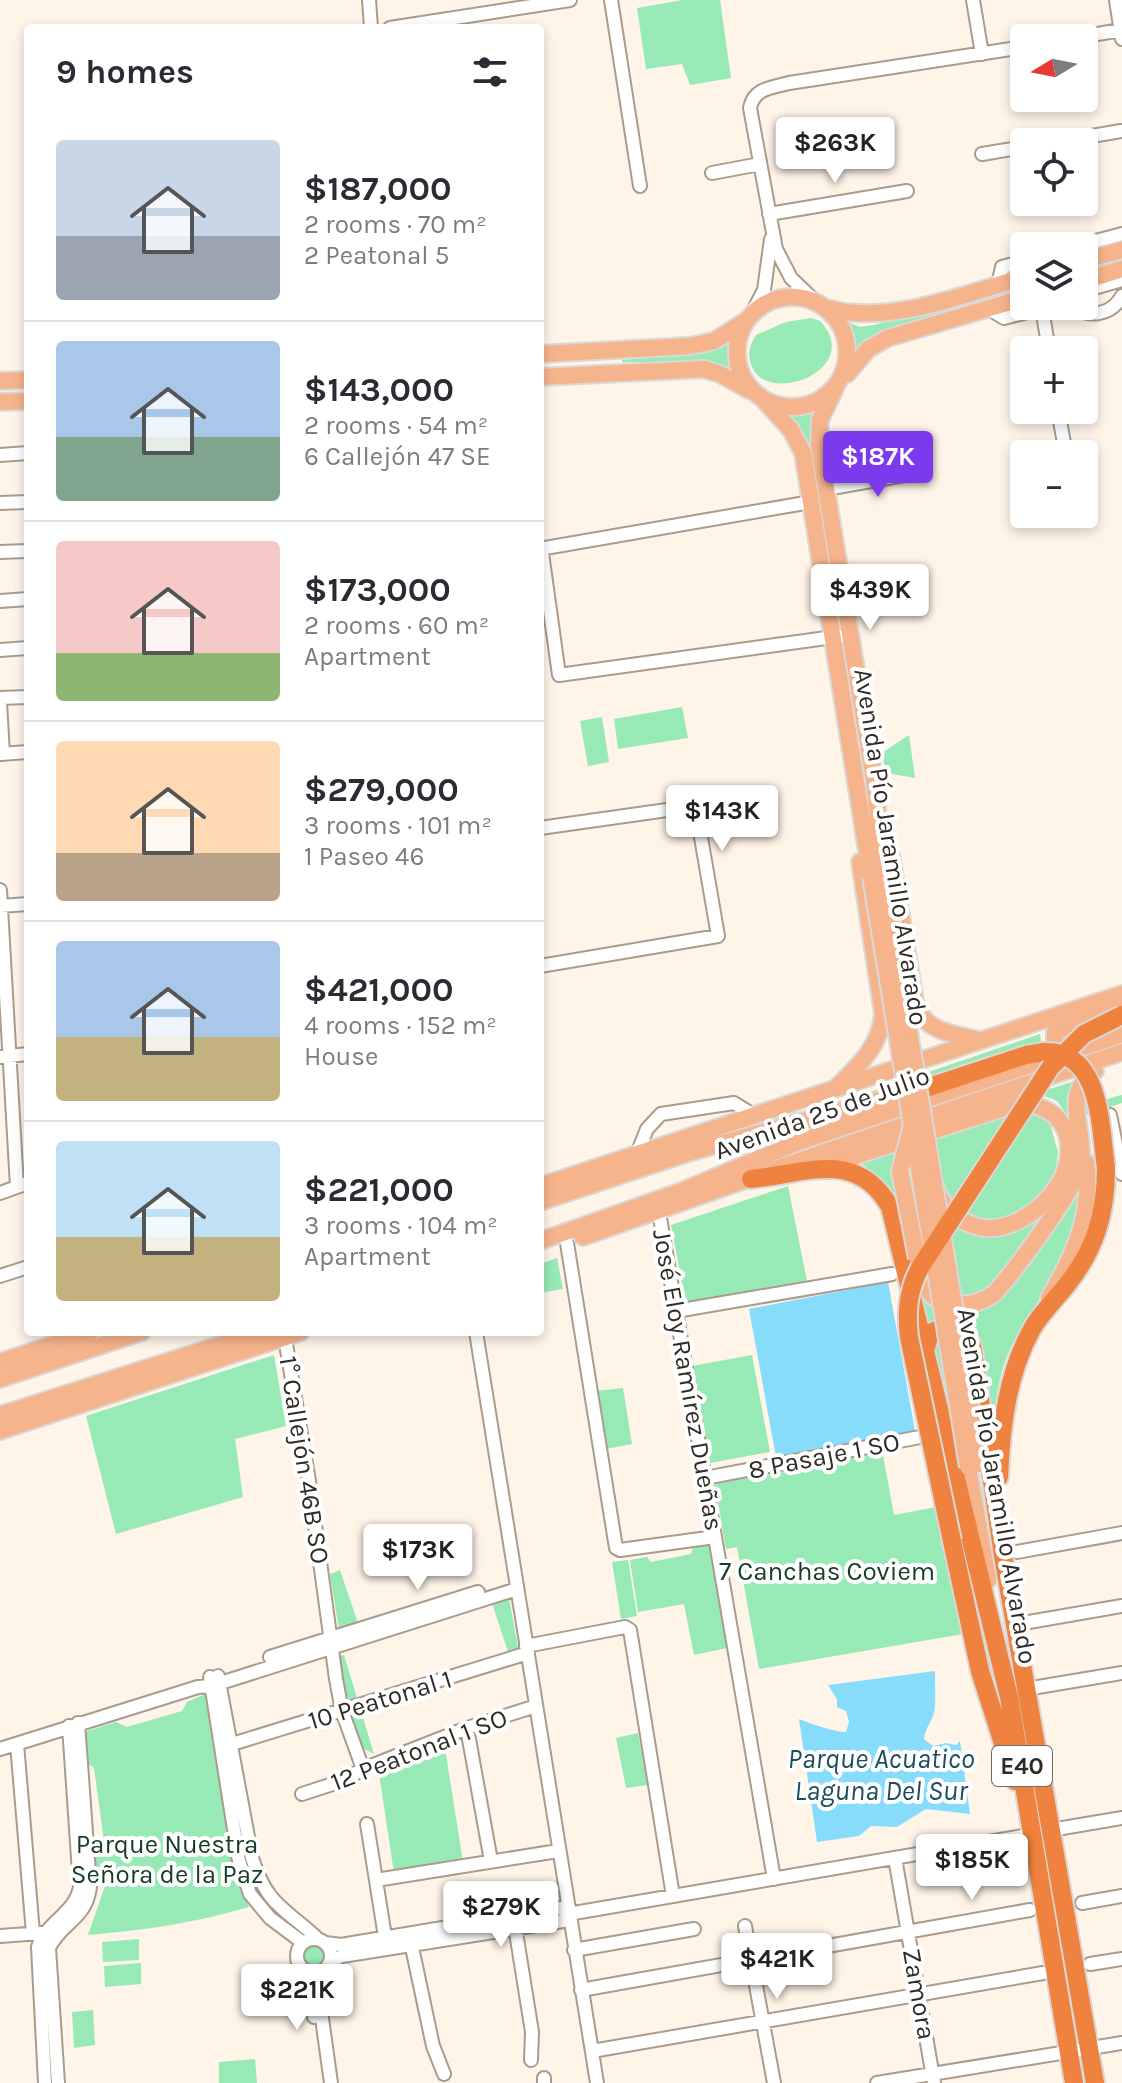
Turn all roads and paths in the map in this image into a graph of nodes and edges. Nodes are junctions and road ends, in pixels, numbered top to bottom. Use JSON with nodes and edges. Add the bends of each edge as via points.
{"nodes":[{"id":1,"x":369,"y":0,"type":"edge"},
{"id":2,"x":570,"y":0,"type":"edge"},
{"id":3,"x":611,"y":0,"type":"edge"},
{"id":4,"x":973,"y":0,"type":"edge"},
{"id":5,"x":1116,"y":0,"type":"edge"},
{"id":6,"x":530,"y":3,"type":"edge"},
{"id":7,"x":371,"y":24,"type":"edge"},
{"id":8,"x":412,"y":24,"type":"edge"},
{"id":9,"x":1121,"y":34,"type":"edge"},
{"id":10,"x":1098,"y":36,"type":"edge"},
{"id":11,"x":1010,"y":49,"type":"edge"},
{"id":12,"x":982,"y":54,"type":"junction"},
{"id":13,"x":1121,"y":131,"type":"edge"},
{"id":14,"x":1098,"y":135,"type":"edge"},
{"id":15,"x":1010,"y":149,"type":"edge"},
{"id":16,"x":982,"y":154,"type":"dead end"},
{"id":17,"x":760,"y":164,"type":"junction"},
{"id":18,"x":712,"y":173,"type":"dead end"},
{"id":19,"x":640,"y":186,"type":"dead end"},
{"id":20,"x":907,"y":191,"type":"dead end"},
{"id":21,"x":769,"y":214,"type":"junction"},
{"id":22,"x":771,"y":232,"type":"junction"},
{"id":23,"x":1122,"y":234,"type":"edge"},
{"id":24,"x":1098,"y":240,"type":"edge"},
{"id":25,"x":1122,"y":250,"type":"edge"},
{"id":26,"x":1098,"y":256,"type":"edge"},
{"id":27,"x":1010,"y":265,"type":"edge"},
{"id":28,"x":1122,"y":269,"type":"edge"},
{"id":29,"x":1098,"y":277,"type":"edge"},
{"id":30,"x":1122,"y":280,"type":"edge"},
{"id":31,"x":1010,"y":281,"type":"edge"},
{"id":32,"x":998,"y":285,"type":"junction"},
{"id":33,"x":1098,"y":287,"type":"edge"},
{"id":34,"x":1122,"y":296,"type":"edge"},
{"id":35,"x":1010,"y":302,"type":"edge"},
{"id":36,"x":822,"y":306,"type":"junction"},
{"id":37,"x":989,"y":309,"type":"junction"},
{"id":38,"x":1098,"y":312,"type":"edge"},
{"id":39,"x":1010,"y":317,"type":"edge"},
{"id":40,"x":748,"y":318,"type":"junction"},
{"id":41,"x":544,"y":354,"type":"edge"},
{"id":42,"x":544,"y":377,"type":"edge"},
{"id":43,"x":24,"y":380,"type":"edge"},
{"id":44,"x":0,"y":381,"type":"edge"},
{"id":45,"x":839,"y":384,"type":"junction"},
{"id":46,"x":758,"y":395,"type":"junction"},
{"id":47,"x":24,"y":401,"type":"edge"},
{"id":48,"x":0,"y":402,"type":"edge"},
{"id":49,"x":24,"y":453,"type":"edge"},
{"id":50,"x":0,"y":455,"type":"edge"},
{"id":51,"x":922,"y":472,"type":"dead end"},
{"id":52,"x":826,"y":489,"type":"junction"},
{"id":53,"x":24,"y":502,"type":"edge"},
{"id":54,"x":811,"y":502,"type":"junction"},
{"id":55,"x":0,"y":503,"type":"edge"},
{"id":56,"x":544,"y":550,"type":"edge"},
{"id":57,"x":24,"y":551,"type":"edge"},
{"id":58,"x":0,"y":552,"type":"edge"},
{"id":59,"x":544,"y":567,"type":"edge"},
{"id":60,"x":24,"y":599,"type":"edge"},
{"id":61,"x":0,"y":601,"type":"edge"},
{"id":62,"x":850,"y":635,"type":"junction"},
{"id":63,"x":833,"y":638,"type":"junction"},
{"id":64,"x":24,"y":648,"type":"edge"},
{"id":65,"x":0,"y":650,"type":"edge"},
{"id":66,"x":24,"y":697,"type":"edge"},
{"id":67,"x":0,"y":700,"type":"edge"},
{"id":68,"x":24,"y":752,"type":"edge"},
{"id":69,"x":2,"y":754,"type":"edge"},
{"id":70,"x":875,"y":785,"type":"junction"},
{"id":71,"x":857,"y":789,"type":"junction"},
{"id":72,"x":544,"y":827,"type":"edge"},
{"id":73,"x":877,"y":874,"type":"junction"},
{"id":74,"x":0,"y":890,"type":"edge"},
{"id":75,"x":24,"y":904,"type":"edge"},
{"id":76,"x":0,"y":906,"type":"edge"},
{"id":77,"x":544,"y":965,"type":"edge"},
{"id":78,"x":1122,"y":994,"type":"edge"},
{"id":79,"x":1122,"y":1001,"type":"edge"},
{"id":80,"x":1122,"y":1015,"type":"edge"},
{"id":81,"x":1122,"y":1036,"type":"edge"},
{"id":82,"x":981,"y":1041,"type":"junction"},
{"id":83,"x":1096,"y":1042,"type":"junction"},
{"id":84,"x":1122,"y":1052,"type":"edge"},
{"id":85,"x":5,"y":1056,"type":"edge"},
{"id":86,"x":927,"y":1088,"type":"joint"},
{"id":87,"x":836,"y":1089,"type":"junction"},
{"id":88,"x":1110,"y":1115,"type":"dead end"},
{"id":89,"x":755,"y":1116,"type":"junction"},
{"id":90,"x":911,"y":1120,"type":"junction"},
{"id":91,"x":1082,"y":1147,"type":"junction"},
{"id":92,"x":691,"y":1152,"type":"junction"},
{"id":93,"x":637,"y":1154,"type":"junction"},
{"id":94,"x":812,"y":1170,"type":"junction"},
{"id":95,"x":1122,"y":1174,"type":"edge"},
{"id":96,"x":751,"y":1179,"type":"junction"},
{"id":97,"x":933,"y":1183,"type":"junction"},
{"id":98,"x":22,"y":1185,"type":"edge"},
{"id":99,"x":544,"y":1185,"type":"edge"},
{"id":100,"x":682,"y":1191,"type":"junction"},
{"id":101,"x":0,"y":1193,"type":"edge"},
{"id":102,"x":544,"y":1201,"type":"edge"},
{"id":103,"x":659,"y":1212,"type":"junction"},
{"id":104,"x":544,"y":1240,"type":"edge"},
{"id":105,"x":567,"y":1243,"type":"junction"},
{"id":106,"x":544,"y":1251,"type":"edge"},
{"id":107,"x":24,"y":1268,"type":"edge"},
{"id":108,"x":892,"y":1274,"type":"dead end"},
{"id":109,"x":0,"y":1276,"type":"edge"},
{"id":110,"x":676,"y":1311,"type":"junction"},
{"id":111,"x":1033,"y":1327,"type":"junction"},
{"id":112,"x":79,"y":1336,"type":"edge"},
{"id":113,"x":130,"y":1336,"type":"edge"},
{"id":114,"x":247,"y":1336,"type":"edge"},
{"id":115,"x":252,"y":1336,"type":"edge"},
{"id":116,"x":290,"y":1336,"type":"edge"},
{"id":117,"x":293,"y":1336,"type":"edge"},
{"id":118,"x":477,"y":1336,"type":"edge"},
{"id":119,"x":925,"y":1358,"type":"junction"},
{"id":120,"x":0,"y":1362,"type":"edge"},
{"id":121,"x":200,"y":1365,"type":"junction"},
{"id":122,"x":0,"y":1379,"type":"edge"},
{"id":123,"x":0,"y":1415,"type":"edge"},
{"id":124,"x":0,"y":1431,"type":"edge"},
{"id":125,"x":944,"y":1433,"type":"junction"},
{"id":126,"x":974,"y":1466,"type":"junction"},
{"id":127,"x":705,"y":1478,"type":"junction"},
{"id":128,"x":1122,"y":1533,"type":"edge"},
{"id":129,"x":715,"y":1537,"type":"junction"},
{"id":130,"x":1010,"y":1554,"type":"junction"},
{"id":131,"x":517,"y":1585,"type":"junction"},
{"id":132,"x":1122,"y":1606,"type":"edge"},
{"id":133,"x":1021,"y":1618,"type":"junction"},
{"id":134,"x":330,"y":1642,"type":"junction"},
{"id":135,"x":527,"y":1650,"type":"junction"},
{"id":136,"x":1122,"y":1673,"type":"edge"},
{"id":137,"x":215,"y":1680,"type":"junction"},
{"id":138,"x":1018,"y":1693,"type":"junction"},
{"id":139,"x":536,"y":1706,"type":"junction"},
{"id":140,"x":342,"y":1711,"type":"junction"},
{"id":141,"x":74,"y":1725,"type":"junction"},
{"id":142,"x":467,"y":1728,"type":"junction"},
{"id":143,"x":17,"y":1744,"type":"junction"},
{"id":144,"x":232,"y":1744,"type":"junction"},
{"id":145,"x":0,"y":1749,"type":"edge"},
{"id":146,"x":363,"y":1769,"type":"junction"},
{"id":147,"x":302,"y":1794,"type":"dead end"},
{"id":148,"x":1122,"y":1818,"type":"edge"},
{"id":149,"x":367,"y":1824,"type":"dead end"},
{"id":150,"x":1039,"y":1829,"type":"junction"},
{"id":151,"x":558,"y":1851,"type":"junction"},
{"id":152,"x":895,"y":1858,"type":"junction"},
{"id":153,"x":491,"y":1861,"type":"junction"},
{"id":154,"x":774,"y":1879,"type":"junction"},
{"id":155,"x":376,"y":1880,"type":"junction"},
{"id":156,"x":673,"y":1896,"type":"junction"},
{"id":157,"x":1122,"y":1896,"type":"edge"},
{"id":158,"x":1082,"y":1903,"type":"dead end"},
{"id":159,"x":1030,"y":1910,"type":"dead end"},
{"id":160,"x":568,"y":1914,"type":"junction"},
{"id":161,"x":514,"y":1922,"type":"junction"},
{"id":162,"x":745,"y":1926,"type":"dead end"},
{"id":163,"x":694,"y":1929,"type":"dead end"},
{"id":164,"x":908,"y":1932,"type":"junction"},
{"id":165,"x":38,"y":1933,"type":"junction"},
{"id":166,"x":0,"y":1936,"type":"edge"},
{"id":167,"x":410,"y":1939,"type":"junction"},
{"id":168,"x":322,"y":1941,"type":"junction"},
{"id":169,"x":302,"y":1942,"type":"junction"},
{"id":170,"x":386,"y":1943,"type":"junction"},
{"id":171,"x":574,"y":1950,"type":"junction"},
{"id":172,"x":1122,"y":1959,"type":"edge"},
{"id":173,"x":751,"y":1960,"type":"junction"},
{"id":174,"x":328,"y":1964,"type":"junction"},
{"id":175,"x":1090,"y":1964,"type":"dead end"},
{"id":176,"x":304,"y":1970,"type":"junction"},
{"id":177,"x":1043,"y":1973,"type":"dead end"},
{"id":178,"x":581,"y":1990,"type":"junction"},
{"id":179,"x":919,"y":1995,"type":"junction"},
{"id":180,"x":316,"y":2005,"type":"junction"},
{"id":181,"x":762,"y":2022,"type":"junction"},
{"id":182,"x":1122,"y":2043,"type":"edge"},
{"id":183,"x":1089,"y":2049,"type":"junction"},
{"id":184,"x":592,"y":2051,"type":"junction"},
{"id":185,"x":1069,"y":2053,"type":"junction"},
{"id":186,"x":531,"y":2060,"type":"dead end"},
{"id":187,"x":444,"y":2074,"type":"dead end"},
{"id":188,"x":934,"y":2079,"type":"edge"},
{"id":189,"x":45,"y":2083,"type":"edge"},
{"id":190,"x":58,"y":2083,"type":"edge"},
{"id":191,"x":323,"y":2083,"type":"edge"},
{"id":192,"x":331,"y":2083,"type":"edge"},
{"id":193,"x":597,"y":2083,"type":"edge"},
{"id":194,"x":774,"y":2083,"type":"edge"},
{"id":195,"x":877,"y":2083,"type":"edge"},
{"id":196,"x":1074,"y":2083,"type":"edge"},
{"id":197,"x":1095,"y":2083,"type":"edge"}],
"edges":[{"from":1,"to":7,"type":"street"},
{"from":2,"to":6,"type":"street"},
{"from":3,"to":19,"type":"street"},
{"from":4,"to":12,"type":"street"},
{"from":5,"to":9,"type":"street"},
{"from":6,"to":8,"type":"street"},
{"from":9,"to":10,"type":"street"},
{"from":11,"to":12,"type":"street"},
{"from":12,"to":17,"type":"street","via":[[758,91],[750,108]]},
{"from":13,"to":14,"type":"street"},
{"from":15,"to":16,"type":"street"},
{"from":17,"to":18,"type":"street"},
{"from":17,"to":21,"type":"street"},
{"from":20,"to":21,"type":"street"},
{"from":21,"to":22,"type":"street"},
{"from":22,"to":36,"type":"street","via":[[791,278]]},
{"from":22,"to":40,"type":"street","via":[[764,290]]},
{"from":23,"to":24,"type":"street"},
{"from":25,"to":26,"type":"main road"},
{"from":27,"to":32,"type":"street","via":[[1002,267]]},
{"from":28,"to":29,"type":"main road"},
{"from":30,"to":33,"type":"street"},
{"from":31,"to":32,"type":"main road"},
{"from":32,"to":36,"type":"main road","via":[[888,313],[852,315]]},
{"from":34,"to":38,"type":"street","via":[[1115,306]]},
{"from":35,"to":37,"type":"main road"},
{"from":36,"to":40,"type":"main road","via":[[788,299],[768,304]]},
{"from":36,"to":45,"type":"main road","via":[[846,340],[848,359]]},
{"from":37,"to":39,"type":"street"},
{"from":37,"to":45,"type":"main road","via":[[876,343]]},
{"from":40,"to":41,"type":"main road","via":[[714,341],[690,346]]},
{"from":40,"to":46,"type":"main road","via":[[737,339],[736,362]]},
{"from":42,"to":46,"type":"main road","via":[[704,369]]},
{"from":43,"to":44,"type":"main road"},
{"from":45,"to":46,"type":"main road","via":[[816,401],[794,406]]},
{"from":45,"to":52,"type":"main road","name":"Avenida Pío Jaramillo Alvarado","via":[[818,426]]},
{"from":46,"to":54,"type":"main road","name":"Avenida Pío Jaramillo Alvarado","via":[[798,440]]},
{"from":47,"to":48,"type":"main road"},
{"from":49,"to":50,"type":"street"},
{"from":51,"to":52,"type":"street"},
{"from":52,"to":62,"type":"main road","name":"Avenida Pío Jaramillo Alvarado"},
{"from":53,"to":55,"type":"street"},
{"from":54,"to":56,"type":"street"},
{"from":54,"to":63,"type":"main road","name":"Avenida Pío Jaramillo Alvarado"},
{"from":57,"to":58,"type":"street"},
{"from":59,"to":63,"type":"street","via":[[559,675]]},
{"from":60,"to":61,"type":"street"},
{"from":62,"to":63,"type":"street"},
{"from":62,"to":70,"type":"main road","name":"Avenida Pío Jaramillo Alvarado"},
{"from":63,"to":71,"type":"main road","name":"Avenida Pío Jaramillo Alvarado"},
{"from":64,"to":65,"type":"street"},
{"from":66,"to":67,"type":"street"},
{"from":67,"to":69,"type":"street"},
{"from":68,"to":69,"type":"street"},
{"from":70,"to":73,"type":"main road","name":"Avenida Pío Jaramillo Alvarado"},
{"from":70,"to":82,"type":"main road","via":[[917,1008],[934,1028]]},
{"from":71,"to":73,"type":"main road","name":"Avenida Pío Jaramillo Alvarado"},
{"from":71,"to":87,"type":"main road","via":[[860,862],[883,1014],[873,1048]]},
{"from":72,"to":77,"type":"street","via":[[681,808],[693,813],[718,936]]},
{"from":73,"to":90,"type":"main road","name":"Avenida Pío Jaramillo Alvarado","bridge":true},
{"from":73,"to":97,"type":"main road","name":"Avenida Pío Jaramillo Alvarado","bridge":true},
{"from":74,"to":76,"type":"street"},
{"from":75,"to":76,"type":"street"},
{"from":76,"to":85,"type":"street"},
{"from":78,"to":82,"type":"main road","name":"Avenida 25 de Julio"},
{"from":79,"to":83,"type":"main road","via":[[1061,1027],[1054,1035],[1061,1048]]},
{"from":80,"to":150,"type":"highway","bridge":true,"via":[[1084,1034],[1050,1068],[921,1266],[907,1314],[980,1671],[997,1729]]},
{"from":81,"to":83,"type":"main road"},
{"from":82,"to":87,"type":"main road","name":"Avenida 25 de Julio"},
{"from":83,"to":100,"type":"main road","name":"Avenida 25 de Julio","via":[[786,1147]]},
{"from":84,"to":91,"type":"main road","via":[[1083,1081],[1075,1100]]},
{"from":84,"to":96,"type":"main road","name":"Avenida 25 de Julio"},
{"from":85,"to":98,"type":"street"},
{"from":86,"to":92,"type":"main road","name":"Avenida 25 de Julio"},
{"from":86,"to":111,"type":"highway","bridge":true,"via":[[1034,1053],[1058,1053],[1078,1063],[1092,1085],[1106,1168],[1104,1209],[1096,1240],[1078,1270]]},
{"from":87,"to":89,"type":"main road","name":"Avenida 25 de Julio"},
{"from":88,"to":95,"type":"street"},
{"from":89,"to":92,"type":"main road"},
{"from":89,"to":93,"type":"main road","name":"Avenida 25 de Julio"},
{"from":89,"to":93,"type":"street","via":[[734,1103],[661,1114],[647,1129]]},
{"from":90,"to":91,"type":"main road","bridge":true,"via":[[900,1171],[917,1258],[926,1289],[937,1299],[965,1306],[985,1301],[1002,1285],[1075,1182]]},
{"from":90,"to":126,"type":"main road","name":"Avenida Pío Jaramillo Alvarado","bridge":true},
{"from":91,"to":111,"type":"main road","via":[[1088,1175],[1085,1221]]},
{"from":92,"to":102,"type":"main road","name":"Avenida 25 de Julio"},
{"from":93,"to":99,"type":"main road","name":"Avenida 25 de Julio"},
{"from":94,"to":96,"type":"highway"},
{"from":94,"to":97,"type":"main road","bridge":true,"via":[[1016,1104],[1046,1107],[1062,1124],[1068,1152],[1060,1180],[1013,1224],[982,1228],[963,1221],[945,1207]]},
{"from":94,"to":119,"type":"highway","via":[[846,1169],[872,1183],[885,1198]]},
{"from":96,"to":100,"type":"main road"},
{"from":96,"to":103,"type":"main road","name":"Avenida 25 de Julio"},
{"from":97,"to":126,"type":"main road","name":"Avenida Pío Jaramillo Alvarado","bridge":true},
{"from":98,"to":101,"type":"street"},
{"from":100,"to":104,"type":"main road","name":"Avenida 25 de Julio"},
{"from":103,"to":105,"type":"main road","name":"Avenida 25 de Julio"},
{"from":103,"to":110,"type":"street","name":"José Eloy Ramírez Dueñas"},
{"from":105,"to":106,"type":"main road","name":"Avenida 25 de Julio"},
{"from":105,"to":129,"type":"street","via":[[618,1550]]},
{"from":107,"to":109,"type":"street"},
{"from":108,"to":110,"type":"street"},
{"from":110,"to":127,"type":"street","name":"José Eloy Ramírez Dueñas"},
{"from":111,"to":130,"type":"highway","via":[[1015,1370],[1002,1436],[999,1482]]},
{"from":112,"to":120,"type":"main road"},
{"from":113,"to":122,"type":"main road"},
{"from":114,"to":123,"type":"main road"},
{"from":115,"to":121,"type":"main road"},
{"from":116,"to":121,"type":"main road"},
{"from":117,"to":134,"type":"street","name":"1° Callejón 46B SO"},
{"from":118,"to":131,"type":"street"},
{"from":119,"to":125,"type":"highway"},
{"from":119,"to":130,"type":"highway","via":[[930,1333],[948,1325],[960,1329],[972,1345]]},
{"from":121,"to":124,"type":"main road"},
{"from":125,"to":127,"type":"street","name":"8 Pasaje 1 SO"},
{"from":125,"to":138,"type":"highway"},
{"from":126,"to":133,"type":"main road","name":"Avenida Pío Jaramillo Alvarado"},
{"from":126,"to":138,"type":"main road","name":"Avenida Pío Jaramillo Alvarado"},
{"from":127,"to":129,"type":"street","name":"José Eloy Ramírez Dueñas"},
{"from":128,"to":130,"type":"street"},
{"from":129,"to":154,"type":"street","name":"José Eloy Ramírez Dueñas"},
{"from":130,"to":133,"type":"highway"},
{"from":131,"to":134,"type":"street"},
{"from":131,"to":135,"type":"street"},
{"from":132,"to":133,"type":"street"},
{"from":133,"to":138,"type":"highway","number":"E40"},
{"from":134,"to":137,"type":"street"},
{"from":134,"to":140,"type":"street","name":"1° Callejón 46B SO"},
{"from":135,"to":139,"type":"street"},
{"from":135,"to":140,"type":"street","name":"10 Peatonal 1"},
{"from":135,"to":156,"type":"street","name":"10 Peatonal 1","via":[[627,1628]]},
{"from":136,"to":138,"type":"street"},
{"from":137,"to":141,"type":"street"},
{"from":137,"to":144,"type":"street"},
{"from":137,"to":169,"type":"street","via":[[239,1861],[250,1894],[270,1918]]},
{"from":138,"to":150,"type":"highway","number":"E40"},
{"from":139,"to":142,"type":"street","name":"12 Peatonal 1 SO"},
{"from":139,"to":151,"type":"street"},
{"from":140,"to":144,"type":"street","name":"10 Peatonal 1"},
{"from":140,"to":146,"type":"street","name":"1° Callejón 46B SO"},
{"from":141,"to":143,"type":"street"},
{"from":141,"to":165,"type":"street","via":[[80,1887],[74,1905]]},
{"from":141,"to":190,"type":"street","via":[[90,1887],[83,1910],[49,1948]]},
{"from":142,"to":146,"type":"street","name":"12 Peatonal 1 SO"},
{"from":142,"to":153,"type":"street"},
{"from":143,"to":145,"type":"street"},
{"from":143,"to":165,"type":"street"},
{"from":144,"to":168,"type":"street","via":[[260,1883],[277,1906]]},
{"from":146,"to":147,"type":"street","name":"12 Peatonal 1 SO"},
{"from":148,"to":150,"type":"street"},
{"from":149,"to":155,"type":"street"},
{"from":150,"to":152,"type":"street"},
{"from":150,"to":183,"type":"highway","number":"E40"},
{"from":150,"to":185,"type":"highway","number":"E40"},
{"from":151,"to":153,"type":"street"},
{"from":151,"to":160,"type":"street"},
{"from":152,"to":154,"type":"street"},
{"from":152,"to":164,"type":"street","name":"Zamora"},
{"from":153,"to":155,"type":"street"},
{"from":154,"to":156,"type":"street"},
{"from":155,"to":170,"type":"street"},
{"from":156,"to":160,"type":"street"},
{"from":157,"to":158,"type":"street"},
{"from":159,"to":164,"type":"street"},
{"from":160,"to":161,"type":"street","via":[[561,1908]]},
{"from":160,"to":171,"type":"street"},
{"from":161,"to":167,"type":"street"},
{"from":161,"to":186,"type":"street","via":[[532,2032]]},
{"from":162,"to":173,"type":"street"},
{"from":163,"to":171,"type":"street"},
{"from":164,"to":173,"type":"street"},
{"from":164,"to":179,"type":"street","name":"Zamora"},
{"from":165,"to":166,"type":"street"},
{"from":165,"to":189,"type":"street"},
{"from":167,"to":170,"type":"street"},
{"from":167,"to":187,"type":"street"},
{"from":168,"to":169,"type":"street"},
{"from":168,"to":170,"type":"street"},
{"from":168,"to":174,"type":"street","via":[[331,1952]]},
{"from":169,"to":176,"type":"street","via":[[296,1958]]},
{"from":170,"to":174,"type":"street"},
{"from":171,"to":178,"type":"street"},
{"from":172,"to":175,"type":"street"},
{"from":173,"to":178,"type":"street"},
{"from":173,"to":181,"type":"street"},
{"from":174,"to":176,"type":"street","via":[[313,1973]]},
{"from":174,"to":180,"type":"street"},
{"from":176,"to":180,"type":"street"},
{"from":177,"to":179,"type":"street"},
{"from":178,"to":184,"type":"street"},
{"from":179,"to":181,"type":"street"},
{"from":179,"to":188,"type":"street","name":"Zamora"},
{"from":180,"to":191,"type":"street"},
{"from":180,"to":192,"type":"street"},
{"from":181,"to":184,"type":"street"},
{"from":181,"to":194,"type":"street"},
{"from":182,"to":183,"type":"street"},
{"from":183,"to":185,"type":"street"},
{"from":183,"to":197,"type":"highway","number":"E40"},
{"from":184,"to":193,"type":"street"},
{"from":185,"to":188,"type":"street"},
{"from":185,"to":196,"type":"highway","number":"E40"},
{"from":188,"to":195,"type":"street"}]}
